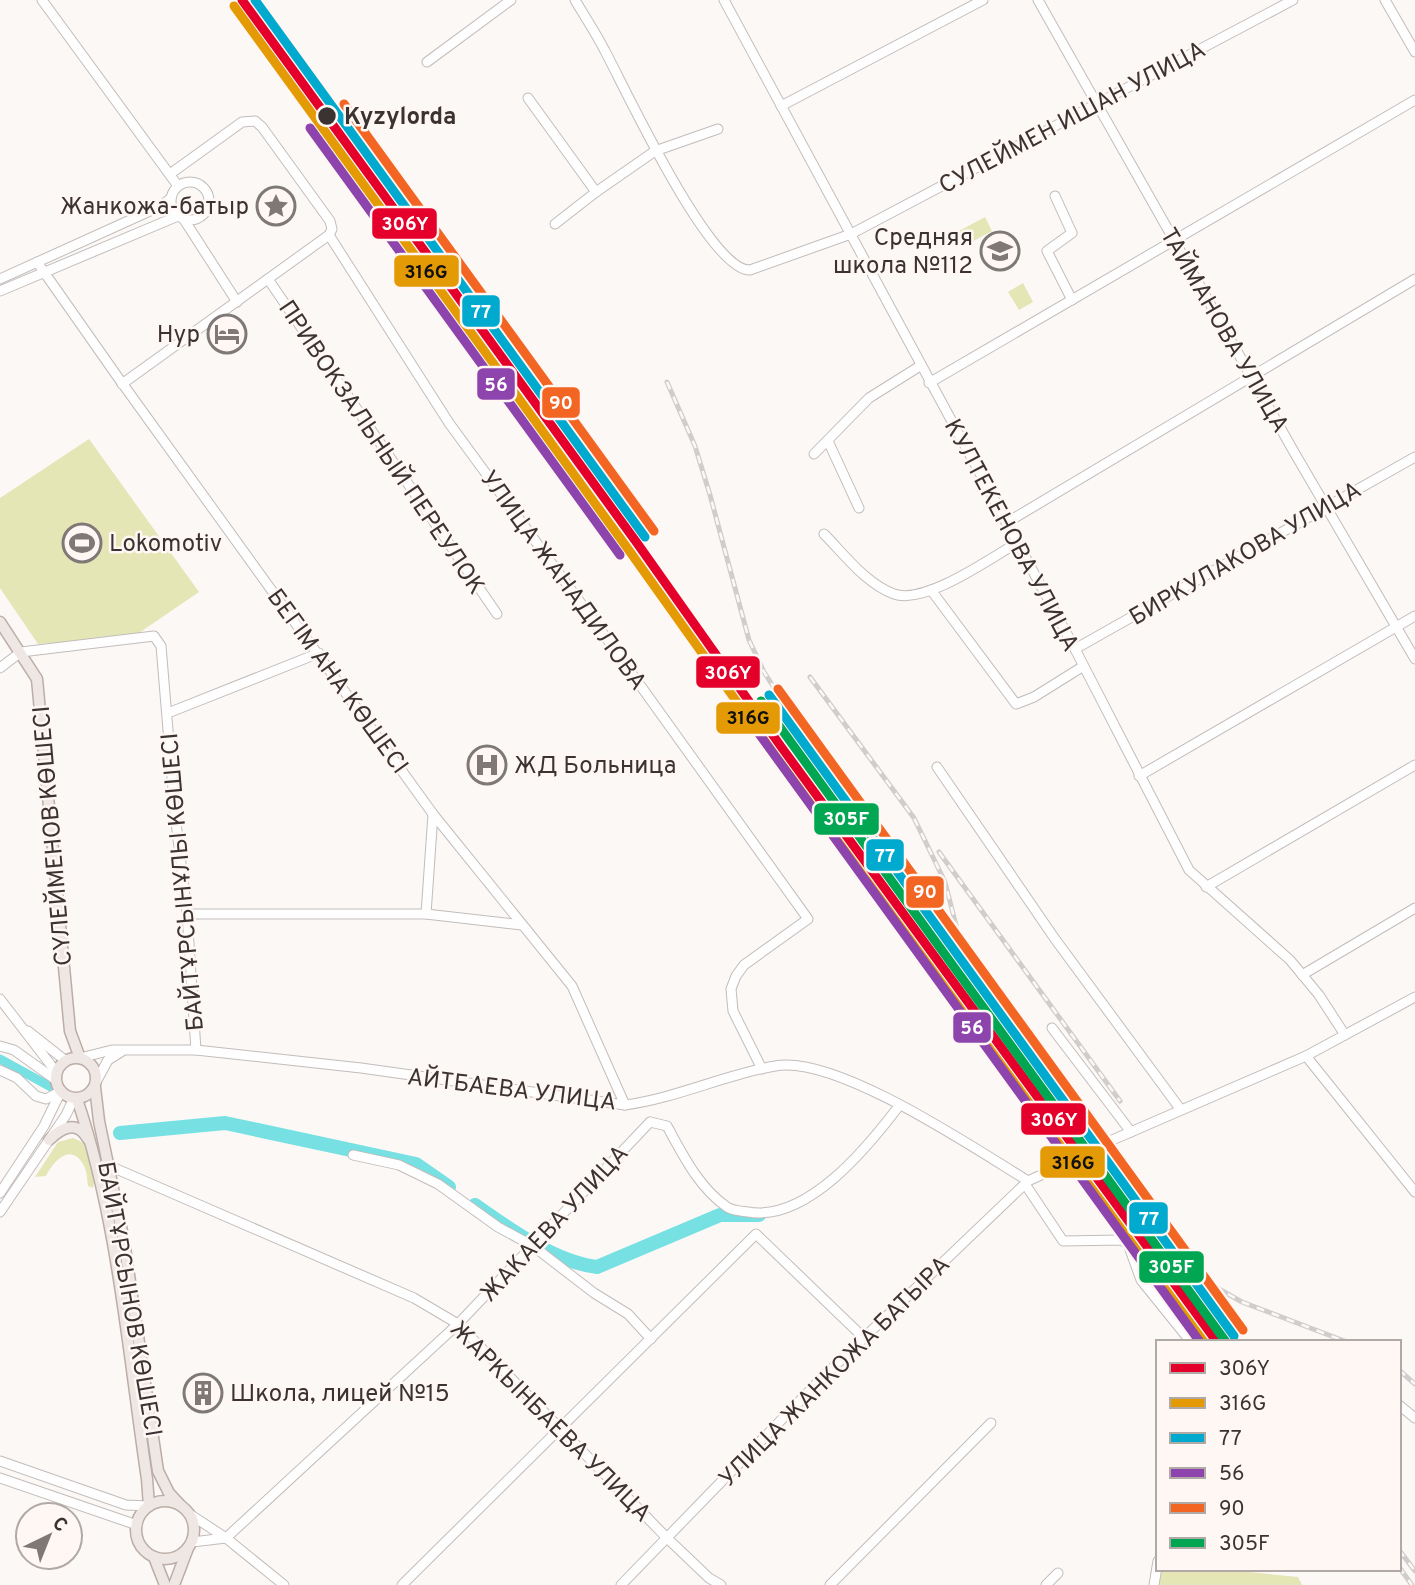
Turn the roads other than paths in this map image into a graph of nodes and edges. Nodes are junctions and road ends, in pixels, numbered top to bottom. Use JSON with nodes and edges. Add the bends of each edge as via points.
{"nodes":[{"id":1,"x":42,"y":0,"type":"edge"},
{"id":2,"x":511,"y":0,"type":"edge"},
{"id":3,"x":575,"y":0,"type":"edge"},
{"id":4,"x":724,"y":0,"type":"edge"},
{"id":5,"x":983,"y":0,"type":"edge"},
{"id":6,"x":1038,"y":0,"type":"edge"},
{"id":7,"x":1293,"y":0,"type":"edge"},
{"id":8,"x":1385,"y":0,"type":"edge"},
{"id":9,"x":1415,"y":52,"type":"edge"},
{"id":10,"x":427,"y":62,"type":"dead end"},
{"id":11,"x":528,"y":98,"type":"dead end"},
{"id":12,"x":1415,"y":100,"type":"edge"},
{"id":13,"x":1097,"y":104,"type":"junction"},
{"id":14,"x":781,"y":106,"type":"junction"},
{"id":15,"x":718,"y":129,"type":"dead end"},
{"id":16,"x":655,"y":151,"type":"junction"},
{"id":17,"x":170,"y":174,"type":"junction"},
{"id":18,"x":178,"y":186,"type":"junction"},
{"id":19,"x":596,"y":192,"type":"junction"},
{"id":20,"x":1055,"y":196,"type":"dead end"},
{"id":21,"x":171,"y":198,"type":"junction"},
{"id":22,"x":181,"y":217,"type":"junction"},
{"id":23,"x":555,"y":224,"type":"dead end"},
{"id":24,"x":851,"y":234,"type":"junction"},
{"id":25,"x":329,"y":235,"type":"junction"},
{"id":26,"x":1174,"y":240,"type":"junction"},
{"id":27,"x":37,"y":262,"type":"junction"},
{"id":28,"x":44,"y":272,"type":"junction"},
{"id":29,"x":0,"y":279,"type":"edge"},
{"id":30,"x":268,"y":279,"type":"junction"},
{"id":31,"x":1415,"y":279,"type":"edge"},
{"id":32,"x":0,"y":292,"type":"edge"},
{"id":33,"x":1072,"y":300,"type":"junction"},
{"id":34,"x":237,"y":302,"type":"junction"},
{"id":35,"x":920,"y":366,"type":"junction"},
{"id":36,"x":1252,"y":377,"type":"junction"},
{"id":37,"x":929,"y":383,"type":"junction"},
{"id":38,"x":122,"y":384,"type":"junction"},
{"id":39,"x":828,"y":441,"type":"junction"},
{"id":40,"x":814,"y":454,"type":"dead end"},
{"id":41,"x":1415,"y":457,"type":"edge"},
{"id":42,"x":1326,"y":507,"type":"junction"},
{"id":43,"x":859,"y":508,"type":"dead end"},
{"id":44,"x":1006,"y":523,"type":"junction"},
{"id":45,"x":824,"y":534,"type":"dead end"},
{"id":46,"x":1017,"y":543,"type":"junction"},
{"id":47,"x":931,"y":590,"type":"junction"},
{"id":48,"x":496,"y":614,"type":"dead end"},
{"id":49,"x":1415,"y":616,"type":"edge"},
{"id":50,"x":0,"y":622,"type":"edge"},
{"id":51,"x":1396,"y":626,"type":"junction"},
{"id":52,"x":1075,"y":649,"type":"junction"},
{"id":53,"x":21,"y":652,"type":"junction"},
{"id":54,"x":318,"y":653,"type":"junction"},
{"id":55,"x":1415,"y":659,"type":"edge"},
{"id":56,"x":1082,"y":667,"type":"junction"},
{"id":57,"x":0,"y":668,"type":"edge"},
{"id":58,"x":168,"y":713,"type":"junction"},
{"id":59,"x":1415,"y":765,"type":"edge"},
{"id":60,"x":937,"y":767,"type":"dead end"},
{"id":61,"x":1139,"y":776,"type":"junction"},
{"id":62,"x":433,"y":814,"type":"junction"},
{"id":63,"x":1206,"y":887,"type":"junction"},
{"id":64,"x":1415,"y":908,"type":"edge"},
{"id":65,"x":187,"y":914,"type":"junction"},
{"id":66,"x":426,"y":914,"type":"junction"},
{"id":67,"x":522,"y":925,"type":"junction"},
{"id":68,"x":1302,"y":975,"type":"junction"},
{"id":69,"x":1415,"y":997,"type":"edge"},
{"id":70,"x":0,"y":999,"type":"edge"},
{"id":71,"x":16,"y":1021,"type":"junction"},
{"id":72,"x":1052,"y":1028,"type":"dead end"},
{"id":73,"x":1345,"y":1035,"type":"junction"},
{"id":74,"x":0,"y":1046,"type":"edge"},
{"id":75,"x":131,"y":1050,"type":"junction"},
{"id":76,"x":196,"y":1050,"type":"junction"},
{"id":77,"x":1306,"y":1056,"type":"junction"},
{"id":78,"x":80,"y":1059,"type":"junction"},
{"id":79,"x":66,"y":1061,"type":"junction"},
{"id":80,"x":762,"y":1069,"type":"junction"},
{"id":81,"x":0,"y":1070,"type":"edge"},
{"id":82,"x":56,"y":1077,"type":"junction"},
{"id":83,"x":96,"y":1084,"type":"junction"},
{"id":84,"x":61,"y":1091,"type":"junction"},
{"id":85,"x":76,"y":1099,"type":"junction"},
{"id":86,"x":640,"y":1103,"type":"junction"},
{"id":87,"x":625,"y":1105,"type":"junction"},
{"id":88,"x":899,"y":1106,"type":"junction"},
{"id":89,"x":1181,"y":1110,"type":"junction"},
{"id":90,"x":650,"y":1122,"type":"junction"},
{"id":91,"x":1131,"y":1132,"type":"junction"},
{"id":92,"x":49,"y":1140,"type":"junction"},
{"id":93,"x":1104,"y":1144,"type":"dead end"},
{"id":94,"x":94,"y":1148,"type":"junction"},
{"id":95,"x":353,"y":1155,"type":"dead end"},
{"id":96,"x":97,"y":1162,"type":"junction"},
{"id":97,"x":108,"y":1165,"type":"junction"},
{"id":98,"x":1056,"y":1168,"type":"dead end"},
{"id":99,"x":1026,"y":1182,"type":"junction"},
{"id":100,"x":1415,"y":1192,"type":"edge"},
{"id":101,"x":0,"y":1193,"type":"edge"},
{"id":102,"x":0,"y":1212,"type":"edge"},
{"id":103,"x":533,"y":1246,"type":"junction"},
{"id":104,"x":458,"y":1324,"type":"junction"},
{"id":105,"x":864,"y":1338,"type":"junction"},
{"id":106,"x":651,"y":1339,"type":"junction"},
{"id":107,"x":1189,"y":1340,"type":"edge"},
{"id":108,"x":1401,"y":1407,"type":"edge"},
{"id":109,"x":1415,"y":1418,"type":"edge"},
{"id":110,"x":990,"y":1423,"type":"dead end"},
{"id":111,"x":559,"y":1430,"type":"junction"},
{"id":112,"x":0,"y":1461,"type":"edge"},
{"id":113,"x":0,"y":1478,"type":"edge"},
{"id":114,"x":149,"y":1506,"type":"junction"},
{"id":115,"x":184,"y":1509,"type":"junction"},
{"id":116,"x":137,"y":1525,"type":"junction"},
{"id":117,"x":226,"y":1538,"type":"junction"},
{"id":118,"x":667,"y":1538,"type":"junction"},
{"id":119,"x":191,"y":1544,"type":"junction"},
{"id":120,"x":154,"y":1557,"type":"junction"},
{"id":121,"x":1058,"y":1573,"type":"dead end"},
{"id":122,"x":165,"y":1585,"type":"edge"},
{"id":123,"x":174,"y":1585,"type":"edge"},
{"id":124,"x":284,"y":1585,"type":"edge"},
{"id":125,"x":402,"y":1585,"type":"edge"},
{"id":126,"x":621,"y":1585,"type":"edge"},
{"id":127,"x":721,"y":1585,"type":"edge"},
{"id":128,"x":830,"y":1585,"type":"edge"},
{"id":129,"x":1046,"y":1585,"type":"edge"}],
"edges":[{"from":1,"to":17,"type":"street"},
{"from":2,"to":10,"type":"street"},
{"from":3,"to":16,"type":"street"},
{"from":4,"to":14,"type":"street","name":"КУЛТЕКЕНОВА УЛИЦА"},
{"from":5,"to":14,"type":"street"},
{"from":6,"to":13,"type":"street","name":"ТАЙМАНОВА УЛИЦА"},
{"from":7,"to":13,"type":"street","name":"СУЛЕЙМЕН ИШАН УЛИЦА"},
{"from":8,"to":9,"type":"street"},
{"from":11,"to":19,"type":"street"},
{"from":12,"to":26,"type":"street"},
{"from":13,"to":24,"type":"street","name":"СУЛЕЙМЕН ИШАН УЛИЦА"},
{"from":13,"to":26,"type":"street","name":"ТАЙМАНОВА УЛИЦА"},
{"from":14,"to":24,"type":"street","name":"КУЛТЕКЕНОВА УЛИЦА"},
{"from":15,"to":16,"type":"street"},
{"from":16,"to":19,"type":"street"},
{"from":16,"to":24,"type":"street","name":"СУЛЕЙМЕН ИШАН УЛИЦА","via":[[707,234],[743,271]]},
{"from":17,"to":18,"type":"street"},
{"from":17,"to":25,"type":"street","name":"УЛИЦА ЖАНАДИЛОВА","via":[[242,122],[255,121],[330,221]]},
{"from":18,"to":21,"type":"street"},
{"from":18,"to":22,"type":"street","via":[[198,184],[207,194],[203,214]]},
{"from":19,"to":23,"type":"street"},
{"from":20,"to":33,"type":"street","via":[[1072,233],[1047,251]]},
{"from":21,"to":22,"type":"street"},
{"from":21,"to":27,"type":"street"},
{"from":22,"to":28,"type":"street"},
{"from":22,"to":34,"type":"street"},
{"from":24,"to":35,"type":"street","name":"КУЛТЕКЕНОВА УЛИЦА"},
{"from":25,"to":30,"type":"street"},
{"from":25,"to":80,"type":"street","name":"УЛИЦА ЖАНАДИЛОВА","via":[[449,423],[808,919],[744,965],[732,989],[733,1011]]},
{"from":26,"to":33,"type":"street"},
{"from":26,"to":36,"type":"street","name":"ТАЙМАНОВА УЛИЦА"},
{"from":27,"to":28,"type":"street","name":"БЕГІМ АНА КӨШЕСІ"},
{"from":27,"to":29,"type":"street"},
{"from":28,"to":32,"type":"street"},
{"from":28,"to":38,"type":"street","name":"БЕГІМ АНА КӨШЕСІ"},
{"from":30,"to":34,"type":"street"},
{"from":30,"to":48,"type":"street","name":"ПРИВОКЗАЛЬНЫЙ ПЕРЕУЛОК"},
{"from":31,"to":36,"type":"street"},
{"from":33,"to":37,"type":"street"},
{"from":34,"to":38,"type":"street"},
{"from":35,"to":37,"type":"street","name":"КУЛТЕКЕНОВА УЛИЦА"},
{"from":35,"to":39,"type":"street","via":[[869,398]]},
{"from":36,"to":42,"type":"street","name":"ТАЙМАНОВА УЛИЦА"},
{"from":36,"to":44,"type":"street"},
{"from":37,"to":44,"type":"street","name":"КУЛТЕКЕНОВА УЛИЦА"},
{"from":38,"to":54,"type":"street","name":"БЕГІМ АНА КӨШЕСІ"},
{"from":39,"to":40,"type":"street"},
{"from":39,"to":43,"type":"street"},
{"from":41,"to":42,"type":"street","name":"БИРКУЛАКОВА УЛИЦА"},
{"from":42,"to":51,"type":"street","name":"ТАЙМАНОВА УЛИЦА"},
{"from":42,"to":52,"type":"street","name":"БИРКУЛАКОВА УЛИЦА"},
{"from":44,"to":46,"type":"street","name":"КУЛТЕКЕНОВА УЛИЦА"},
{"from":45,"to":47,"type":"street","via":[[871,580],[894,594],[911,596]]},
{"from":46,"to":47,"type":"street"},
{"from":46,"to":52,"type":"street","name":"КУЛТЕКЕНОВА УЛИЦА"},
{"from":47,"to":56,"type":"street","via":[[1016,704]]},
{"from":49,"to":51,"type":"street"},
{"from":50,"to":53,"type":"main road","name":"СҮЛЕЙМЕНОВ КӨШЕСІ"},
{"from":51,"to":55,"type":"street","name":"ТАЙМАНОВА УЛИЦА"},
{"from":51,"to":61,"type":"street"},
{"from":52,"to":56,"type":"street","name":"КУЛТЕКЕНОВА УЛИЦА"},
{"from":53,"to":57,"type":"street"},
{"from":53,"to":58,"type":"street","name":"БАЙТҰРСЫНҰЛЫ КӨШЕСІ","via":[[154,636],[161,646]]},
{"from":53,"to":78,"type":"main road","name":"СҮЛЕЙМЕНОВ КӨШЕСІ","via":[[37,679],[70,1031]]},
{"from":54,"to":58,"type":"street"},
{"from":54,"to":62,"type":"street","name":"БЕГІМ АНА КӨШЕСІ"},
{"from":56,"to":61,"type":"street","name":"КУЛТЕКЕНОВА УЛИЦА"},
{"from":58,"to":65,"type":"street","name":"БАЙТҰРСЫНҰЛЫ КӨШЕСІ"},
{"from":59,"to":63,"type":"street"},
{"from":60,"to":89,"type":"street","via":[[1055,939]]},
{"from":61,"to":63,"type":"street","name":"КУЛТЕКЕНОВА УЛИЦА","via":[[1189,870]]},
{"from":62,"to":66,"type":"street"},
{"from":62,"to":67,"type":"street","name":"БЕГІМ АНА КӨШЕСІ"},
{"from":63,"to":68,"type":"street","name":"КУЛТЕКЕНОВА УЛИЦА"},
{"from":64,"to":68,"type":"street"},
{"from":65,"to":66,"type":"street"},
{"from":65,"to":76,"type":"street","name":"БАЙТҰРСЫНҰЛЫ КӨШЕСІ"},
{"from":66,"to":67,"type":"street"},
{"from":67,"to":87,"type":"street","name":"БЕГІМ АНА КӨШЕСІ","via":[[572,986]]},
{"from":68,"to":73,"type":"street","name":"КУЛТЕКЕНОВА УЛИЦА"},
{"from":69,"to":73,"type":"street"},
{"from":70,"to":71,"type":"street"},
{"from":71,"to":79,"type":"street"},
{"from":71,"to":82,"type":"street"},
{"from":72,"to":91,"type":"street"},
{"from":73,"to":77,"type":"street"},
{"from":74,"to":82,"type":"street"},
{"from":75,"to":76,"type":"street","name":"АЙТБАЕВА УЛИЦА"},
{"from":75,"to":78,"type":"street","name":"АЙТБАЕВА УЛИЦА"},
{"from":75,"to":83,"type":"street","via":[[108,1060]]},
{"from":76,"to":87,"type":"street","name":"АЙТБАЕВА УЛИЦА"},
{"from":77,"to":89,"type":"street"},
{"from":77,"to":100,"type":"street"},
{"from":78,"to":79,"type":"main road"},
{"from":78,"to":83,"type":"main road","via":[[95,1069]]},
{"from":79,"to":82,"type":"main road"},
{"from":80,"to":86,"type":"street","name":"АЙТБАЕВА УЛИЦА"},
{"from":80,"to":88,"type":"street","name":"АЙТБАЕВА УЛИЦА","via":[[784,1065],[822,1069]]},
{"from":81,"to":84,"type":"street","via":[[36,1096],[46,1099]]},
{"from":82,"to":84,"type":"main road"},
{"from":83,"to":85,"type":"main road","via":[[88,1095]]},
{"from":83,"to":97,"type":"main road","name":"БАЙТҰРСЫНОВ КӨШЕСІ"},
{"from":84,"to":85,"type":"main road"},
{"from":84,"to":101,"type":"street"},
{"from":85,"to":92,"type":"street"},
{"from":85,"to":94,"type":"main road","name":"БАЙТҰРСЫНОВ КӨШЕСІ"},
{"from":86,"to":87,"type":"street","name":"АЙТБАЕВА УЛИЦА"},
{"from":86,"to":90,"type":"street"},
{"from":88,"to":90,"type":"street","via":[[864,1150],[827,1184],[784,1210],[755,1214],[730,1210],[709,1192],[667,1126]]},
{"from":88,"to":99,"type":"street","name":"АЙТБАЕВА УЛИЦА"},
{"from":89,"to":91,"type":"street"},
{"from":90,"to":103,"type":"street","name":"ЖАКАЕВА УЛИЦА"},
{"from":91,"to":93,"type":"street"},
{"from":92,"to":94,"type":"main road","via":[[72,1126],[81,1130]]},
{"from":92,"to":102,"type":"street"},
{"from":94,"to":96,"type":"main road","name":"БАЙТҰРСЫНОВ КӨШЕСІ"},
{"from":95,"to":103,"type":"street","via":[[399,1165],[438,1184]]},
{"from":96,"to":97,"type":"street","name":"ЖАРКЫНБАЕВА УЛИЦА"},
{"from":96,"to":114,"type":"main road","name":"БАЙТҰРСЫНОВ КӨШЕСІ","via":[[113,1244]]},
{"from":97,"to":104,"type":"street","name":"ЖАРКЫНБАЕВА УЛИЦА","via":[[414,1298]]},
{"from":97,"to":115,"type":"main road","name":"БАЙТҰРСЫНОВ КӨШЕСІ","via":[[124,1241],[158,1471]]},
{"from":98,"to":99,"type":"street","name":"УЛИЦА ЖАНКОЖА БАТЫРА"},
{"from":99,"to":105,"type":"street","name":"УЛИЦА ЖАНКОЖА БАТЫРА"},
{"from":99,"to":107,"type":"street","via":[[1063,1241],[1121,1240],[1128,1244],[1141,1280]]},
{"from":103,"to":104,"type":"street","name":"ЖАКАЕВА УЛИЦА"},
{"from":103,"to":106,"type":"street","via":[[628,1314]]},
{"from":104,"to":111,"type":"street","name":"ЖАРКЫНБАЕВА УЛИЦА"},
{"from":104,"to":117,"type":"street","name":"ЖАКАЕВА УЛИЦА"},
{"from":105,"to":106,"type":"street","via":[[756,1234]]},
{"from":105,"to":118,"type":"street","name":"УЛИЦА ЖАНКОЖА БАТЫРА"},
{"from":106,"to":111,"type":"street"},
{"from":108,"to":109,"type":"street"},
{"from":110,"to":128,"type":"street"},
{"from":111,"to":118,"type":"street","name":"ЖАРКЫНБАЕВА УЛИЦА"},
{"from":111,"to":125,"type":"street"},
{"from":112,"to":114,"type":"street","via":[[126,1505]]},
{"from":113,"to":116,"type":"street"},
{"from":114,"to":115,"type":"main road","via":[[164,1502]]},
{"from":114,"to":116,"type":"main road"},
{"from":115,"to":117,"type":"street"},
{"from":115,"to":119,"type":"main road","via":[[194,1532]]},
{"from":116,"to":120,"type":"main road","via":[[140,1544]]},
{"from":117,"to":119,"type":"street"},
{"from":117,"to":124,"type":"street"},
{"from":118,"to":126,"type":"street","name":"УЛИЦА ЖАНКОЖА БАТЫРА"},
{"from":118,"to":127,"type":"street","name":"ЖАРКЫНБАЕВА УЛИЦА"},
{"from":119,"to":120,"type":"main road","via":[[177,1557]]},
{"from":119,"to":123,"type":"main road"},
{"from":120,"to":122,"type":"main road"},
{"from":121,"to":129,"type":"street"}]}
